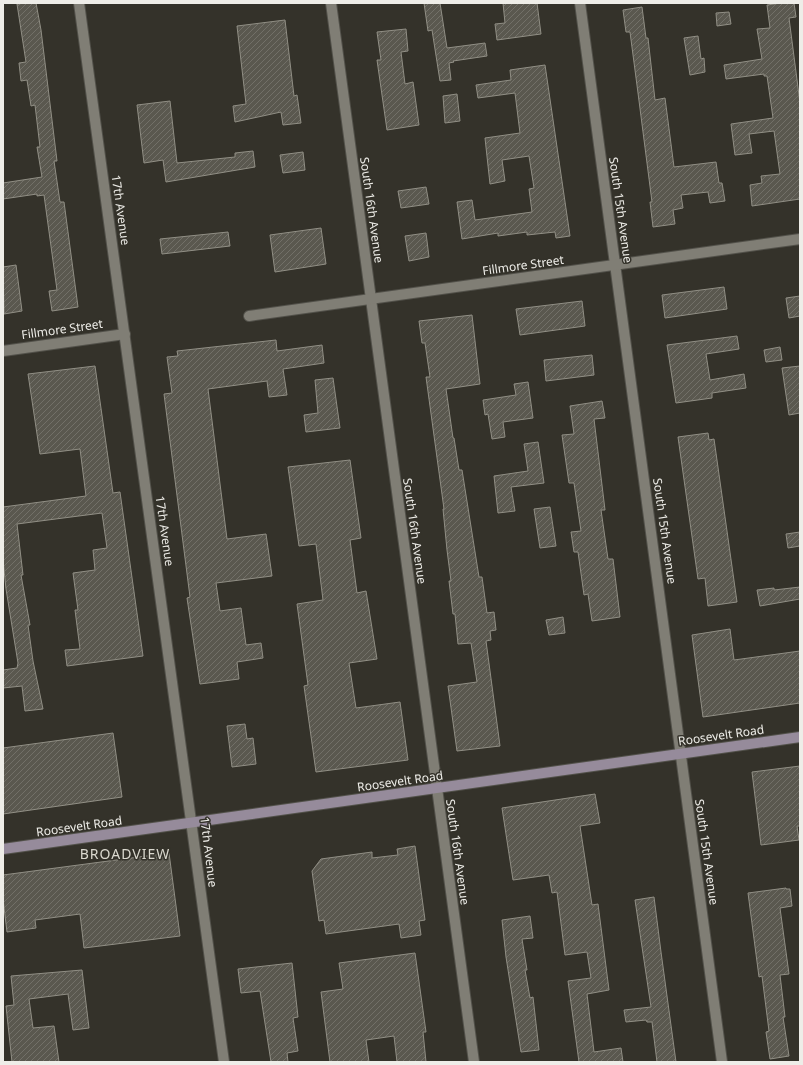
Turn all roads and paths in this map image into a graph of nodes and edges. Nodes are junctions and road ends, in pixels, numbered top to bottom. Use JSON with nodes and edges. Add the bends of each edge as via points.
{"nodes":[{"id":1,"x":79,"y":3,"type":"edge"},
{"id":2,"x":331,"y":3,"type":"edge"},
{"id":3,"x":580,"y":3,"type":"edge"},
{"id":4,"x":800,"y":239,"type":"edge"},
{"id":5,"x":615,"y":265,"type":"junction"},
{"id":6,"x":371,"y":299,"type":"junction"},
{"id":7,"x":249,"y":316,"type":"dead end"},
{"id":8,"x":125,"y":334,"type":"junction"},
{"id":9,"x":3,"y":351,"type":"edge"},
{"id":10,"x":800,"y":737,"type":"edge"},
{"id":11,"x":681,"y":754,"type":"junction"},
{"id":12,"x":437,"y":789,"type":"junction"},
{"id":13,"x":193,"y":823,"type":"junction"},
{"id":14,"x":3,"y":849,"type":"edge"},
{"id":15,"x":224,"y":1062,"type":"edge"},
{"id":16,"x":474,"y":1062,"type":"edge"},
{"id":17,"x":722,"y":1062,"type":"edge"}],
"edges":[{"from":1,"to":8,"type":"street","name":"17th Avenue"},
{"from":2,"to":6,"type":"street","name":"South 16th Avenue"},
{"from":3,"to":5,"type":"street","name":"South 15th Avenue"},
{"from":4,"to":5,"type":"street","name":"Fillmore Street"},
{"from":5,"to":6,"type":"street","name":"Fillmore Street"},
{"from":5,"to":11,"type":"street","name":"South 15th Avenue"},
{"from":6,"to":7,"type":"street","name":"Fillmore Street"},
{"from":6,"to":12,"type":"street","name":"South 16th Avenue"},
{"from":8,"to":9,"type":"street","name":"Fillmore Street"},
{"from":8,"to":13,"type":"street","name":"17th Avenue"},
{"from":10,"to":11,"type":"main road","name":"Roosevelt Road"},
{"from":11,"to":12,"type":"main road","name":"Roosevelt Road"},
{"from":11,"to":17,"type":"street","name":"South 15th Avenue"},
{"from":12,"to":13,"type":"main road","name":"Roosevelt Road"},
{"from":12,"to":16,"type":"street","name":"South 16th Avenue"},
{"from":13,"to":14,"type":"main road","name":"Roosevelt Road"},
{"from":13,"to":15,"type":"street","name":"17th Avenue"}]}
